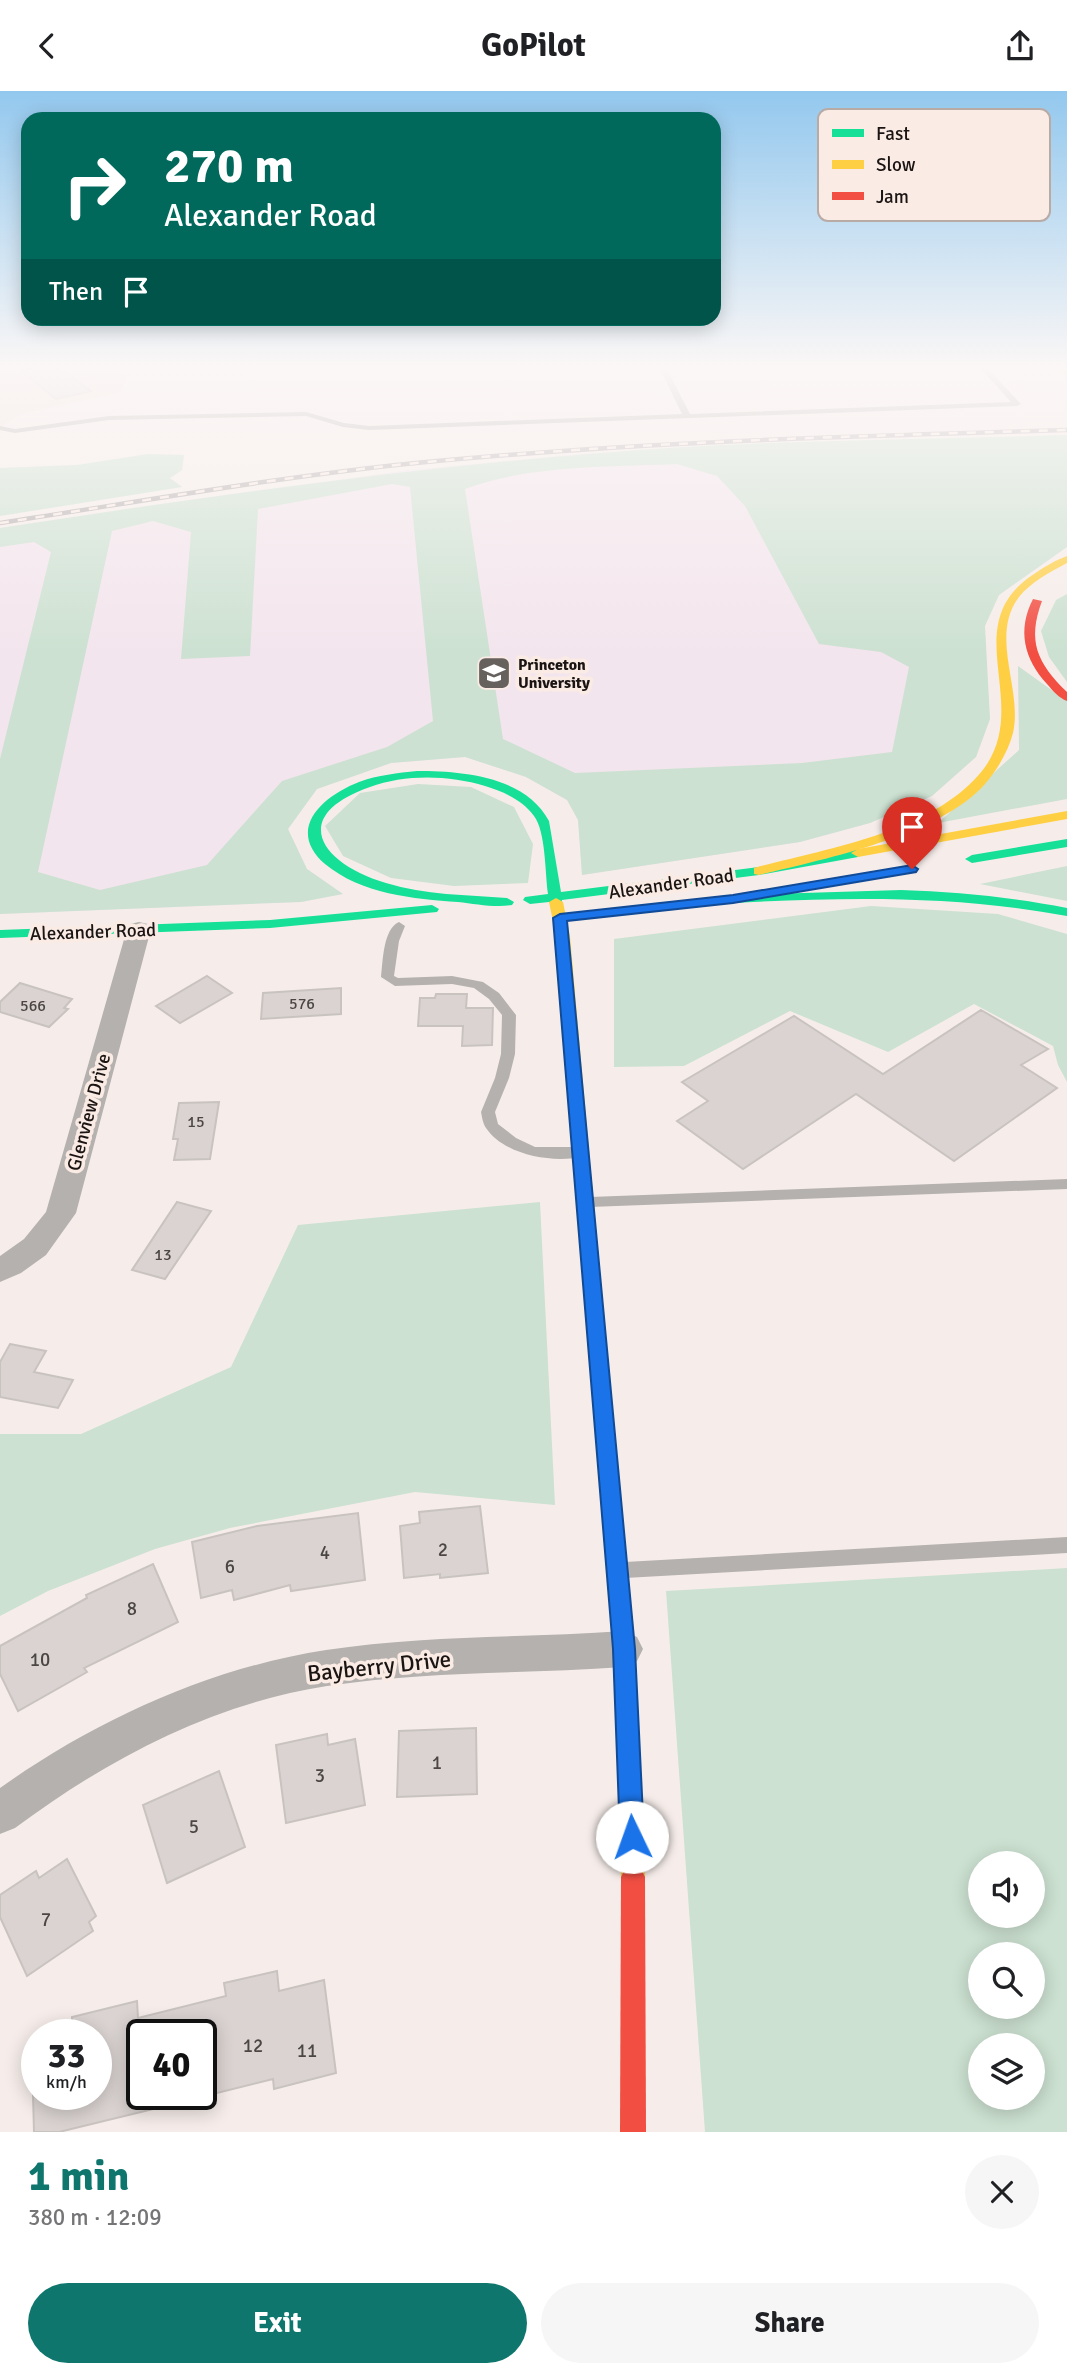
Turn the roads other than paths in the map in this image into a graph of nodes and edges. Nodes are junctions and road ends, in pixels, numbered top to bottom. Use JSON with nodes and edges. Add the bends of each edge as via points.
{"nodes":[{"id":1,"x":1067,"y":559,"type":"edge"},
{"id":2,"x":1050,"y":589,"type":"dead end"},
{"id":3,"x":1067,"y":698,"type":"edge"},
{"id":4,"x":1067,"y":815,"type":"edge"},
{"id":5,"x":1067,"y":843,"type":"edge"},
{"id":6,"x":958,"y":861,"type":"dead end"},
{"id":7,"x":759,"y":871,"type":"junction"},
{"id":8,"x":863,"y":878,"type":"dead end"},
{"id":9,"x":554,"y":897,"type":"junction"},
{"id":10,"x":507,"y":902,"type":"junction"},
{"id":11,"x":1067,"y":912,"type":"edge"},
{"id":12,"x":270,"y":924,"type":"junction"},
{"id":13,"x":440,"y":925,"type":"dead end"},
{"id":14,"x":399,"y":926,"type":"junction"},
{"id":15,"x":139,"y":929,"type":"junction"},
{"id":16,"x":0,"y":934,"type":"edge"},
{"id":17,"x":580,"y":1152,"type":"junction"},
{"id":18,"x":1067,"y":1184,"type":"edge"},
{"id":19,"x":585,"y":1202,"type":"junction"},
{"id":20,"x":0,"y":1270,"type":"edge"},
{"id":21,"x":1067,"y":1545,"type":"edge"},
{"id":22,"x":617,"y":1570,"type":"junction"},
{"id":23,"x":624,"y":1649,"type":"junction"},
{"id":24,"x":0,"y":1813,"type":"edge"},
{"id":25,"x":633,"y":2132,"type":"edge"}],
"edges":[{"from":1,"to":7,"type":"main road","via":[[1028,584],[1004,613],[1002,641],[1011,730],[1004,752],[979,784],[917,822]]},
{"from":2,"to":3,"type":"main road","via":[[1030,614],[1026,635],[1046,678]]},
{"from":4,"to":7,"type":"main road","name":"Alexander Road"},
{"from":5,"to":6,"type":"main road"},
{"from":7,"to":9,"type":"main road","name":"Alexander Road"},
{"from":8,"to":11,"type":"main road","name":"Alexander Road","via":[[726,900],[894,891],[950,893]]},
{"from":9,"to":10,"type":"main road","name":"Alexander Road"},
{"from":9,"to":10,"type":"main road","via":[[542,819],[521,798],[486,782],[426,774],[377,781],[324,807],[314,825],[323,859],[366,881],[412,892]]},
{"from":9,"to":17,"type":"main road"},
{"from":10,"to":12,"type":"main road","name":"Alexander Road"},
{"from":12,"to":14,"type":"main road","name":"Alexander Road"},
{"from":12,"to":15,"type":"main road","name":"Alexander Road"},
{"from":13,"to":14,"type":"main road","name":"Alexander Road"},
{"from":14,"to":17,"type":"lane","via":[[387,977],[395,982],[478,985],[509,1015],[508,1053],[488,1112],[492,1126],[533,1152]]},
{"from":15,"to":16,"type":"main road","name":"Alexander Road"},
{"from":15,"to":20,"type":"street","name":"Glenview Drive","via":[[61,1213],[33,1249]]},
{"from":17,"to":19,"type":"main road"},
{"from":18,"to":19,"type":"lane"},
{"from":19,"to":22,"type":"main road"},
{"from":21,"to":22,"type":"lane"},
{"from":22,"to":23,"type":"main road"},
{"from":23,"to":24,"type":"street","name":"Bayberry Drive","via":[[373,1662],[299,1673],[226,1693],[153,1722],[80,1760]]},
{"from":23,"to":25,"type":"main road","via":[[633,1864]]}]}
